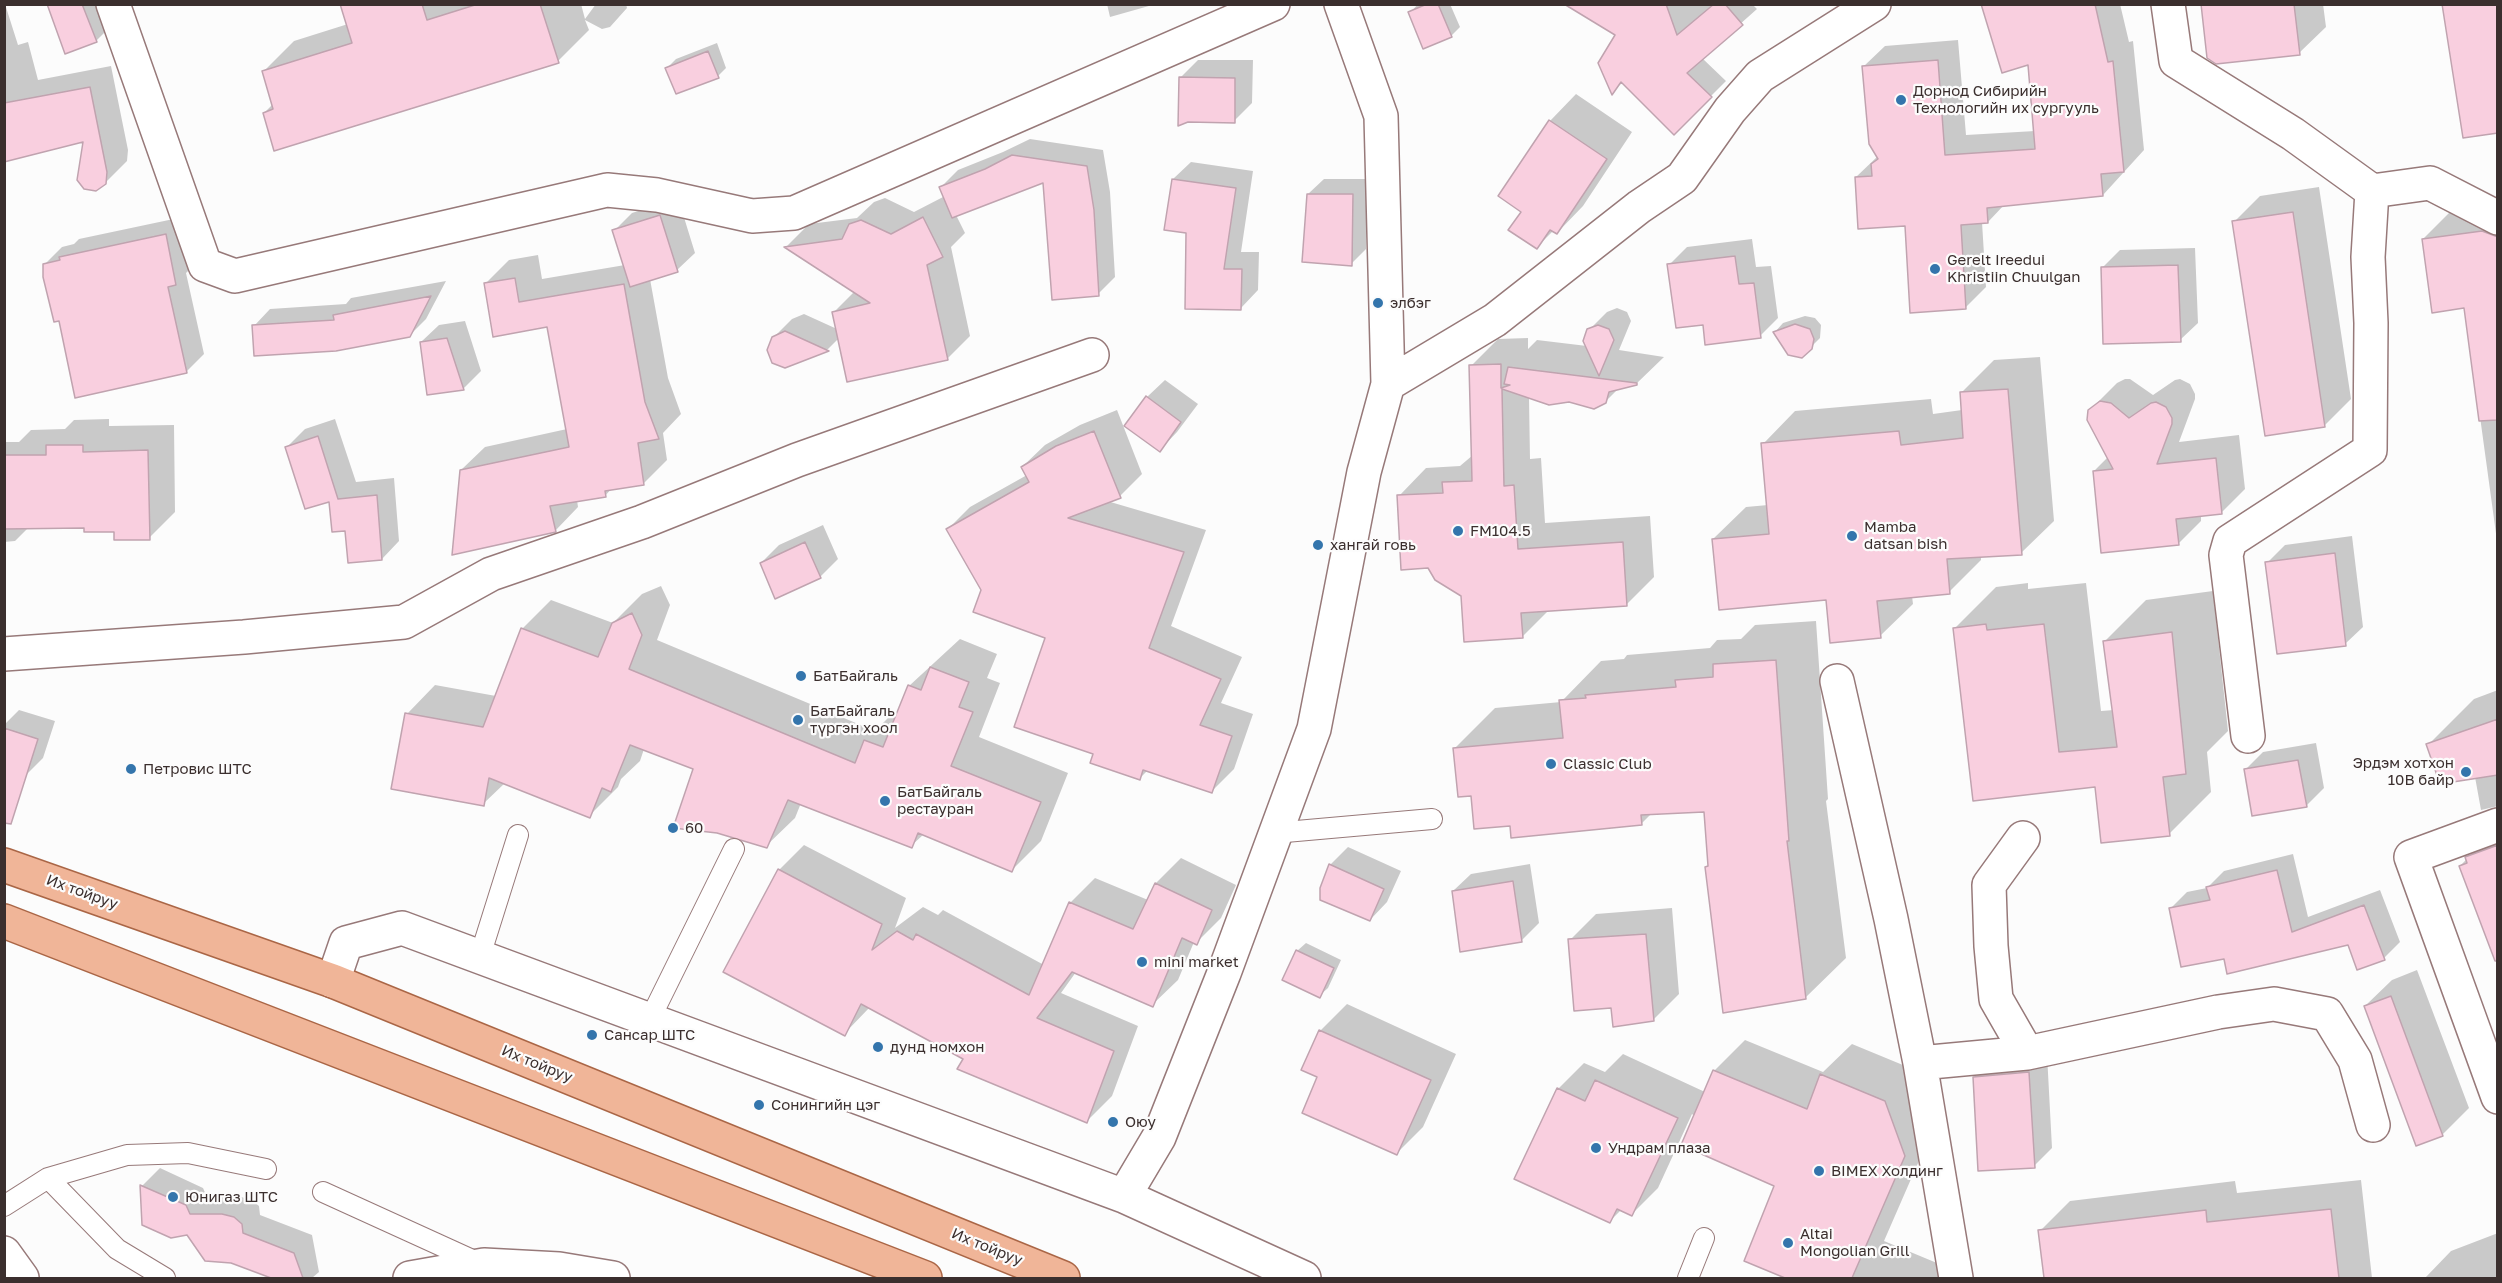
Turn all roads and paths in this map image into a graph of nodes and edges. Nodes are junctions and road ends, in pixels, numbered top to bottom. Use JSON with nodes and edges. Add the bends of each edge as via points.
{"nodes":[{"id":1,"x":113,"y":4,"type":"edge"},
{"id":2,"x":1274,"y":4,"type":"edge"},
{"id":3,"x":1341,"y":4,"type":"edge"},
{"id":4,"x":1875,"y":4,"type":"edge"},
{"id":5,"x":2168,"y":4,"type":"edge"},
{"id":6,"x":2372,"y":191,"type":"junction"},
{"id":7,"x":2498,"y":218,"type":"edge"},
{"id":8,"x":1092,"y":356,"type":"dead end"},
{"id":9,"x":1388,"y":384,"type":"junction"},
{"id":10,"x":4,"y":654,"type":"edge"},
{"id":11,"x":1837,"y":681,"type":"dead end"},
{"id":12,"x":2248,"y":736,"type":"dead end"},
{"id":13,"x":1432,"y":819,"type":"dead end"},
{"id":14,"x":2498,"y":825,"type":"edge"},
{"id":15,"x":1274,"y":833,"type":"junction"},
{"id":16,"x":518,"y":835,"type":"dead end"},
{"id":17,"x":2023,"y":838,"type":"dead end"},
{"id":18,"x":734,"y":849,"type":"dead end"},
{"id":19,"x":4,"y":865,"type":"edge"},
{"id":20,"x":13,"y":931,"type":"edge"},
{"id":21,"x":480,"y":956,"type":"junction"},
{"id":22,"x":333,"y":981,"type":"junction"},
{"id":23,"x":650,"y":1019,"type":"junction"},
{"id":24,"x":2027,"y":1053,"type":"junction"},
{"id":25,"x":1920,"y":1063,"type":"junction"},
{"id":26,"x":2495,"y":1082,"type":"edge"},
{"id":27,"x":2373,"y":1125,"type":"dead end"},
{"id":28,"x":266,"y":1170,"type":"dead end"},
{"id":29,"x":48,"y":1178,"type":"junction"},
{"id":30,"x":323,"y":1192,"type":"dead end"},
{"id":31,"x":1124,"y":1196,"type":"junction"},
{"id":32,"x":4,"y":1206,"type":"edge"},
{"id":33,"x":1704,"y":1238,"type":"dead end"},
{"id":34,"x":4,"y":1253,"type":"edge"},
{"id":35,"x":484,"y":1265,"type":"junction"},
{"id":36,"x":22,"y":1278,"type":"edge"},
{"id":37,"x":165,"y":1278,"type":"edge"},
{"id":38,"x":410,"y":1278,"type":"edge"},
{"id":39,"x":614,"y":1278,"type":"edge"},
{"id":40,"x":925,"y":1278,"type":"edge"},
{"id":41,"x":1063,"y":1278,"type":"edge"},
{"id":42,"x":1304,"y":1278,"type":"edge"},
{"id":43,"x":1688,"y":1278,"type":"edge"},
{"id":44,"x":1956,"y":1278,"type":"edge"}],
"edges":[{"from":1,"to":2,"type":"street","via":[[205,265],[235,276],[607,190],[657,195],[752,216],[794,213]]},
{"from":3,"to":9,"type":"street","via":[[1381,116]]},
{"from":4,"to":9,"type":"street","via":[[1760,76],[1730,110],[1682,178],[1495,320]]},
{"from":5,"to":6,"type":"street","via":[[2176,61],[2293,134]]},
{"from":6,"to":7,"type":"street","via":[[2430,183]]},
{"from":6,"to":12,"type":"street","via":[[2368,257],[2370,450],[2230,541],[2226,555]]},
{"from":8,"to":10,"type":"street","via":[[491,574],[404,622]]},
{"from":9,"to":15,"type":"street","via":[[1364,472],[1314,729]]},
{"from":11,"to":25,"type":"street"},
{"from":13,"to":15,"type":"lane"},
{"from":14,"to":26,"type":"street","via":[[2411,857]]},
{"from":15,"to":31,"type":"street","via":[[1224,974],[1159,1137]]},
{"from":16,"to":21,"type":"lane"},
{"from":17,"to":24,"type":"street","via":[[1989,885],[1996,999]]},
{"from":18,"to":23,"type":"lane"},
{"from":19,"to":22,"type":"main road","name":"Их тойруу"},
{"from":20,"to":40,"type":"main road"},
{"from":21,"to":22,"type":"street","via":[[402,927],[346,943]]},
{"from":21,"to":23,"type":"street"},
{"from":22,"to":41,"type":"main road","name":"Их тойруу"},
{"from":23,"to":31,"type":"street"},
{"from":24,"to":25,"type":"street"},
{"from":24,"to":27,"type":"street","via":[[2218,1012],[2274,1004],[2326,1014],[2355,1060]]},
{"from":25,"to":44,"type":"street"},
{"from":28,"to":29,"type":"lane","via":[[188,1153],[127,1155]]},
{"from":29,"to":32,"type":"lane"},
{"from":29,"to":37,"type":"lane","via":[[117,1249]]},
{"from":30,"to":35,"type":"lane"},
{"from":31,"to":42,"type":"street"},
{"from":33,"to":43,"type":"lane"},
{"from":34,"to":36,"type":"street"},
{"from":35,"to":38,"type":"street"},
{"from":35,"to":39,"type":"street","via":[[559,1269]]}]}
